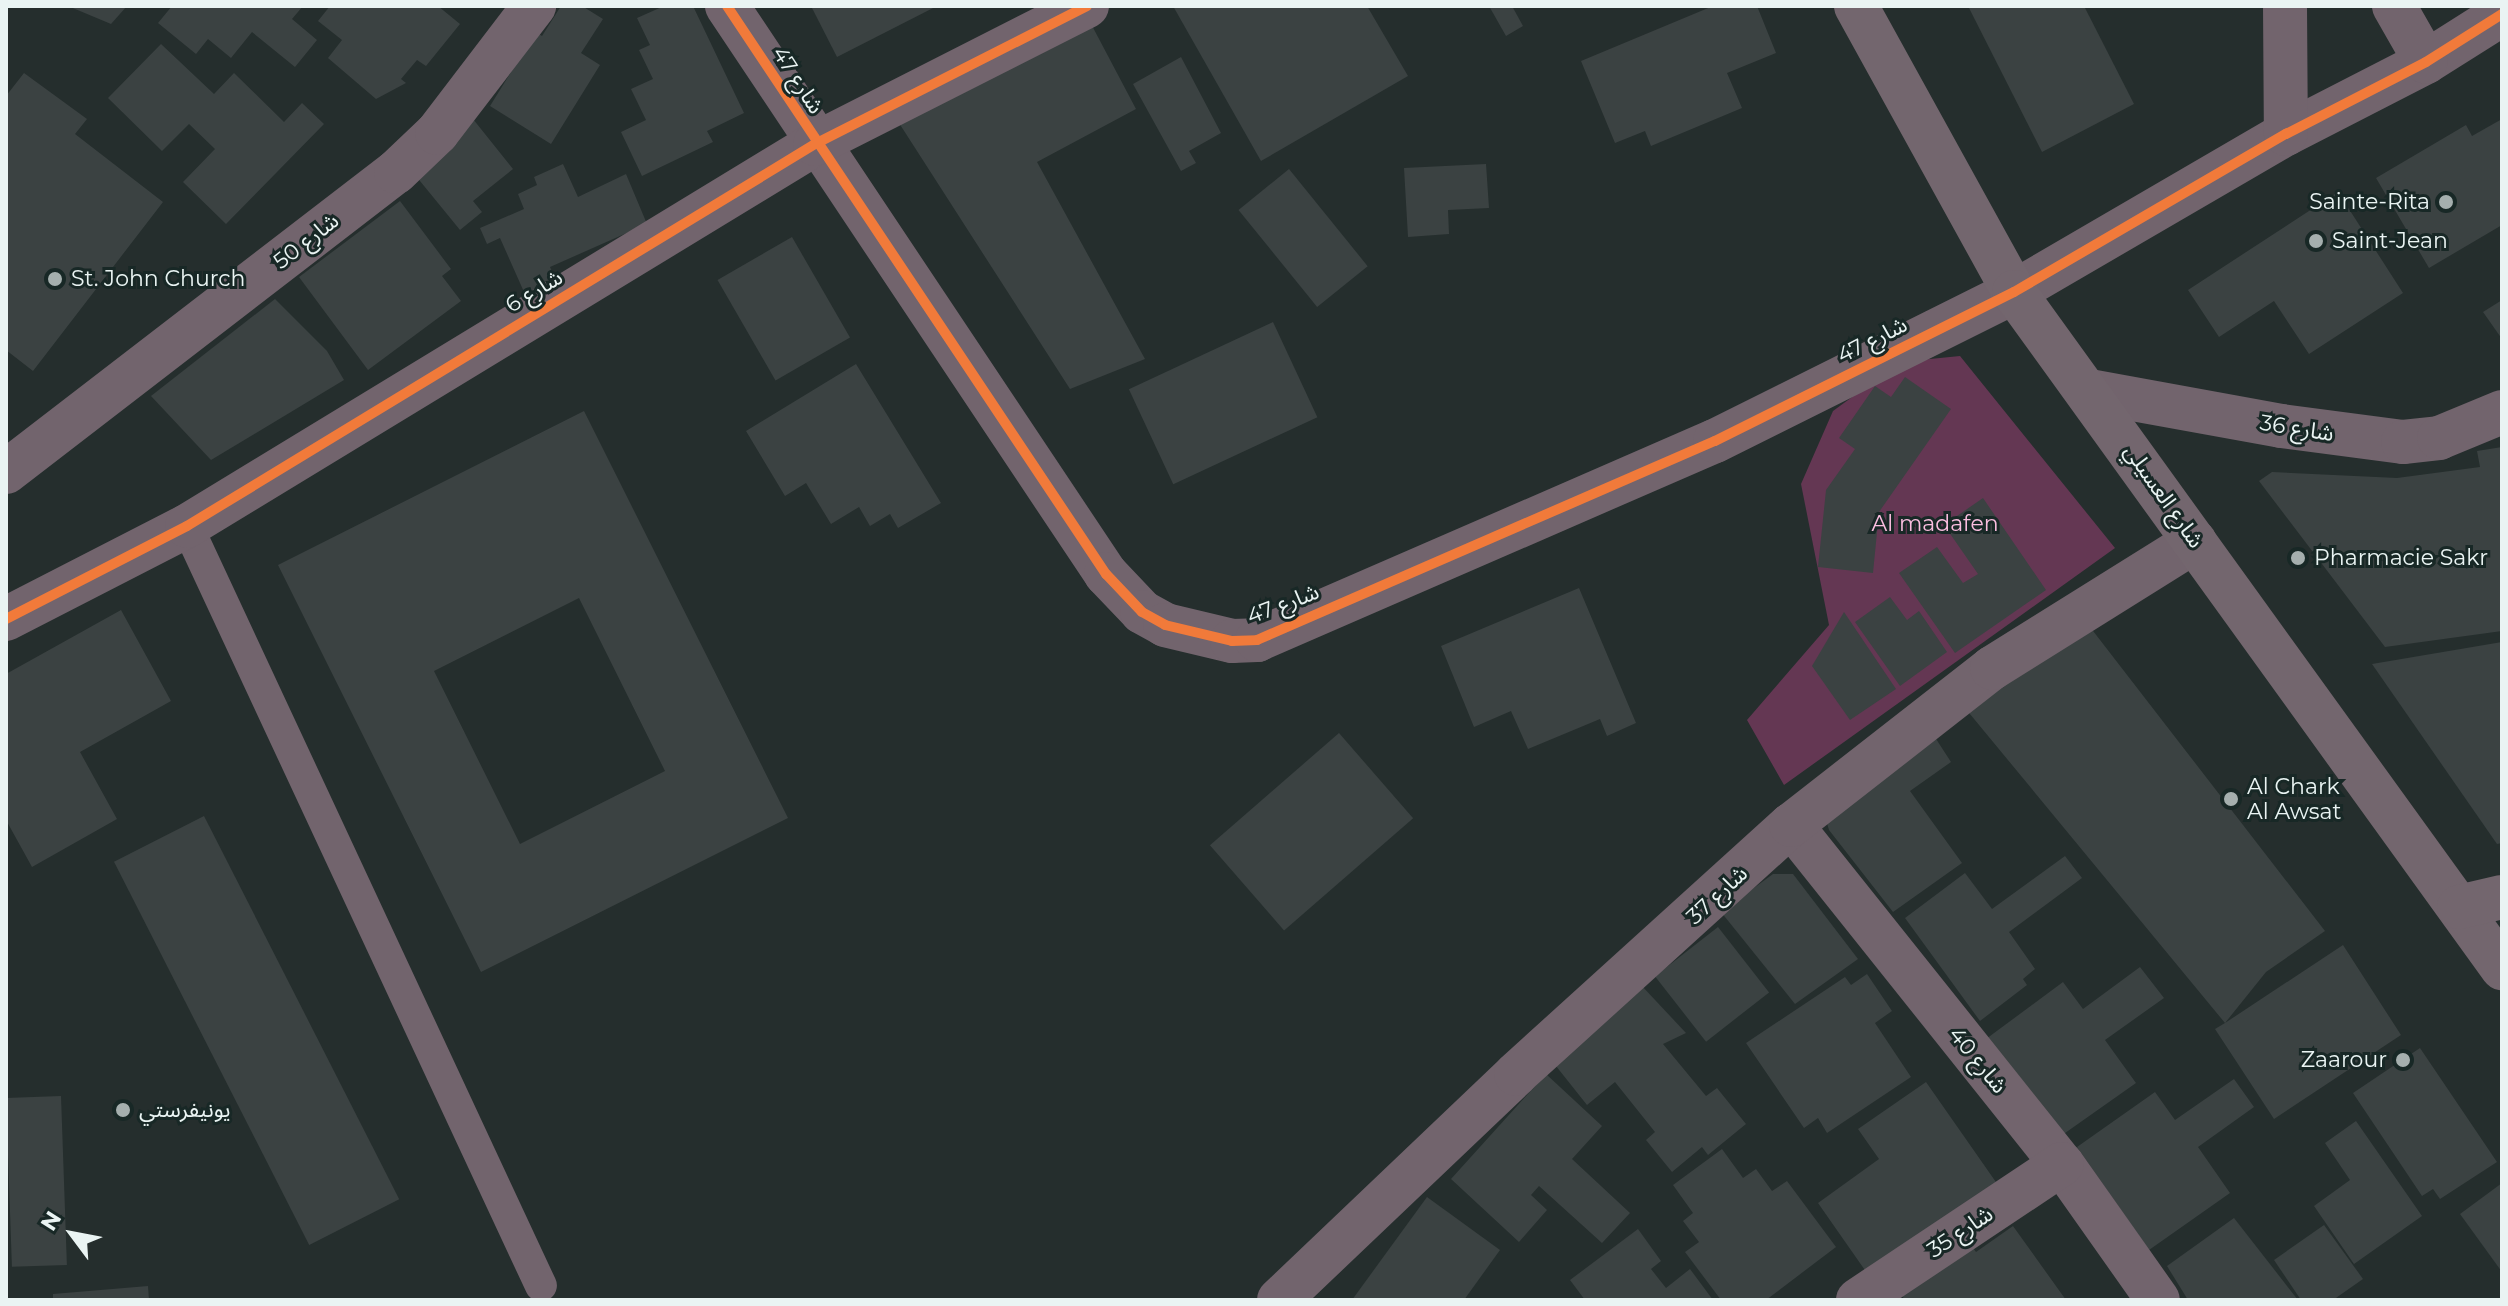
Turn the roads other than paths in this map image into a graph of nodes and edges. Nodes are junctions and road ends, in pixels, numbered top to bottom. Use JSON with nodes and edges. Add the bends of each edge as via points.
{"nodes":[{"id":1,"x":534,"y":6,"type":"edge"},
{"id":2,"x":727,"y":6,"type":"edge"},
{"id":3,"x":1087,"y":6,"type":"edge"},
{"id":4,"x":1856,"y":6,"type":"edge"},
{"id":5,"x":2285,"y":6,"type":"edge"},
{"id":6,"x":2394,"y":6,"type":"edge"},
{"id":7,"x":2502,"y":14,"type":"edge"},
{"id":8,"x":2426,"y":62,"type":"junction"},
{"id":9,"x":2286,"y":134,"type":"junction"},
{"id":10,"x":815,"y":144,"type":"junction"},
{"id":11,"x":2014,"y":292,"type":"junction"},
{"id":12,"x":2089,"y":391,"type":"junction"},
{"id":13,"x":2502,"y":412,"type":"edge"},
{"id":14,"x":6,"y":472,"type":"edge"},
{"id":15,"x":187,"y":526,"type":"junction"},
{"id":16,"x":2195,"y":541,"type":"junction"},
{"id":17,"x":6,"y":619,"type":"edge"},
{"id":18,"x":1791,"y":825,"type":"junction"},
{"id":19,"x":2502,"y":897,"type":"edge"},
{"id":20,"x":2459,"y":907,"type":"junction"},
{"id":21,"x":2502,"y":968,"type":"edge"},
{"id":22,"x":2062,"y":1164,"type":"junction"},
{"id":23,"x":541,"y":1286,"type":"dead end"},
{"id":24,"x":1279,"y":1300,"type":"edge"},
{"id":25,"x":1858,"y":1300,"type":"edge"},
{"id":26,"x":2158,"y":1300,"type":"edge"}],
"edges":[{"from":1,"to":14,"type":"street","name":"شارع 50","via":[[445,123],[396,172]]},
{"from":2,"to":10,"type":"street","name":"شارع 47"},
{"from":3,"to":10,"type":"street","name":"شارع 6"},
{"from":4,"to":11,"type":"street","name":"شارع العسيلي"},
{"from":5,"to":9,"type":"street"},
{"from":6,"to":8,"type":"street"},
{"from":7,"to":8,"type":"street","name":"شارع 47"},
{"from":8,"to":9,"type":"street","name":"شارع 47"},
{"from":9,"to":11,"type":"street","name":"شارع 47"},
{"from":10,"to":11,"type":"street","name":"شارع 47","via":[[1106,574],[1142,612],[1183,633],[1208,638],[1257,640],[1715,441]]},
{"from":10,"to":15,"type":"street","name":"شارع 6"},
{"from":11,"to":12,"type":"street","name":"شارع العسيلي"},
{"from":12,"to":13,"type":"street","name":"شارع 36","via":[[2403,442],[2439,438]]},
{"from":12,"to":16,"type":"street","name":"شارع العسيلي"},
{"from":15,"to":17,"type":"street","name":"شارع 6"},
{"from":15,"to":23,"type":"lane"},
{"from":16,"to":18,"type":"street","name":"شارع 37","via":[[1992,668]]},
{"from":16,"to":20,"type":"street","name":"شارع العسيلي"},
{"from":18,"to":22,"type":"street","name":"شارع 40"},
{"from":18,"to":24,"type":"street","name":"شارع 37","via":[[1516,1074]]},
{"from":19,"to":20,"type":"street"},
{"from":20,"to":21,"type":"street","name":"شارع العسيلي"},
{"from":22,"to":25,"type":"street","name":"شارع 35"},
{"from":22,"to":26,"type":"street","name":"شارع 40"}]}
